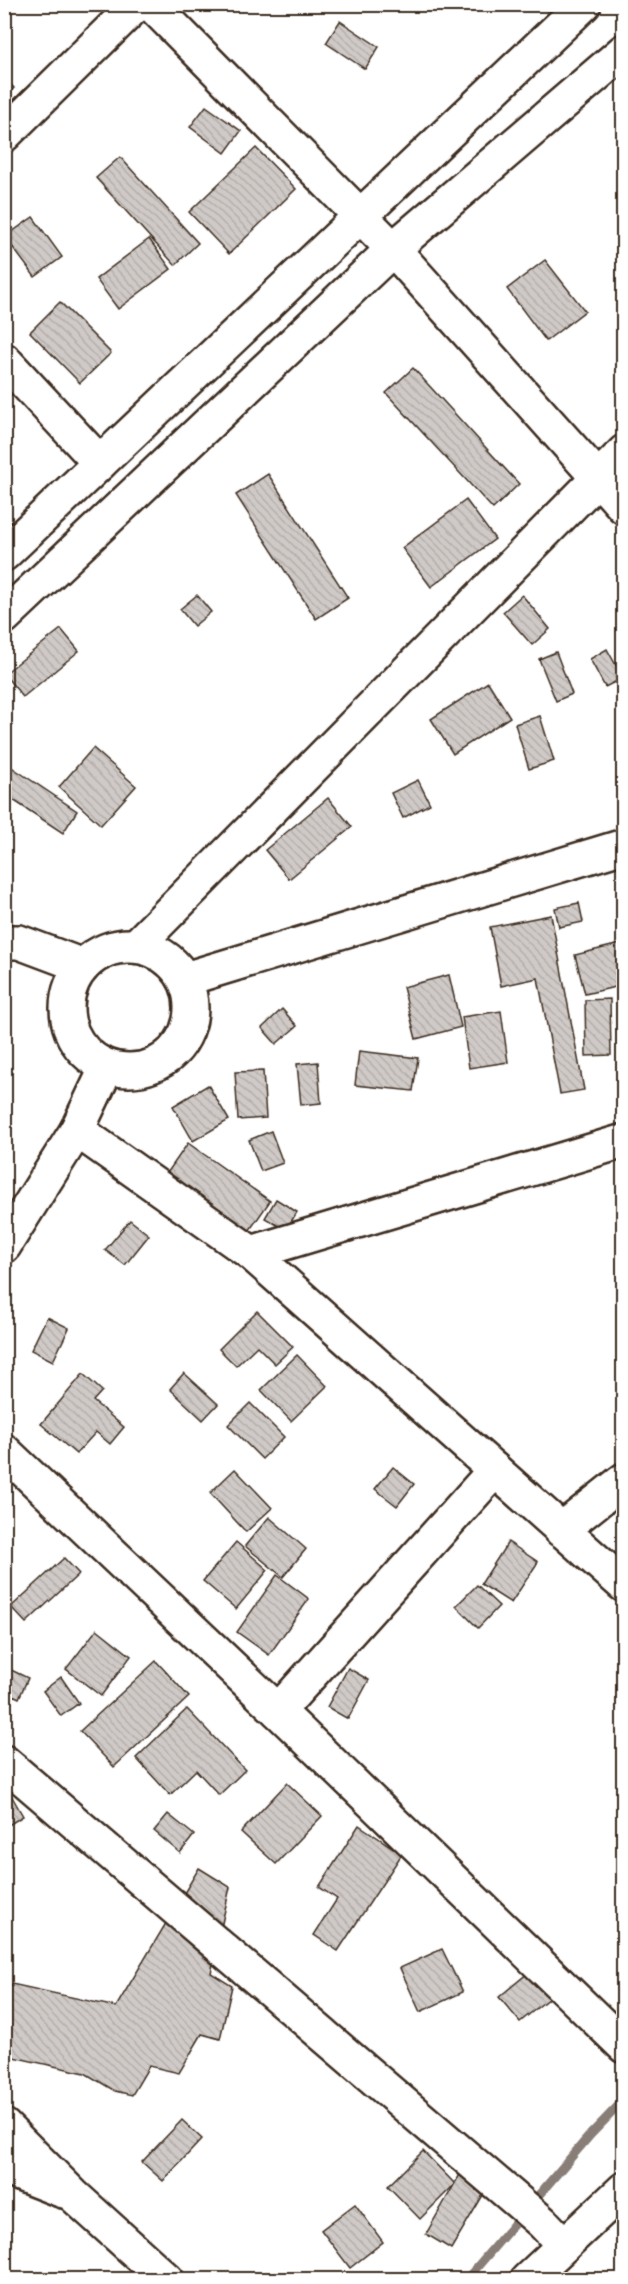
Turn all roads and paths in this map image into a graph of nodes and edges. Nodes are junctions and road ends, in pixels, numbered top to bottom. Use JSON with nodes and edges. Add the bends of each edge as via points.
{"nodes":[{"id":1,"x":137,"y":4,"type":"edge"},
{"id":2,"x":151,"y":4,"type":"edge"},
{"id":3,"x":584,"y":4,"type":"edge"},
{"id":4,"x":624,"y":51,"type":"edge"},
{"id":5,"x":4,"y":135,"type":"edge"},
{"id":6,"x":361,"y":216,"type":"junction"},
{"id":7,"x":393,"y":249,"type":"junction"},
{"id":8,"x":4,"y":360,"type":"edge"},
{"id":9,"x":624,"y":452,"type":"edge"},
{"id":10,"x":100,"y":463,"type":"junction"},
{"id":11,"x":598,"y":477,"type":"junction"},
{"id":12,"x":624,"y":507,"type":"edge"},
{"id":13,"x":4,"y":554,"type":"edge"},
{"id":14,"x":4,"y":617,"type":"edge"},
{"id":15,"x":624,"y":846,"type":"edge"},
{"id":16,"x":9,"y":937,"type":"edge"},
{"id":17,"x":137,"y":945,"type":"junction"},
{"id":18,"x":83,"y":966,"type":"junction"},
{"id":19,"x":185,"y":979,"type":"junction"},
{"id":20,"x":107,"y":1067,"type":"junction"},
{"id":21,"x":77,"y":1130,"type":"junction"},
{"id":22,"x":624,"y":1141,"type":"edge"},
{"id":23,"x":4,"y":1246,"type":"edge"},
{"id":24,"x":251,"y":1253,"type":"junction"},
{"id":25,"x":4,"y":1451,"type":"edge"},
{"id":26,"x":495,"y":1470,"type":"junction"},
{"id":27,"x":624,"y":1480,"type":"edge"},
{"id":28,"x":561,"y":1530,"type":"junction"},
{"id":29,"x":624,"y":1585,"type":"edge"},
{"id":30,"x":278,"y":1711,"type":"junction"},
{"id":31,"x":4,"y":1762,"type":"edge"},
{"id":32,"x":624,"y":2046,"type":"edge"},
{"id":33,"x":4,"y":2126,"type":"edge"},
{"id":34,"x":4,"y":2168,"type":"edge"},
{"id":35,"x":624,"y":2189,"type":"edge"},
{"id":36,"x":73,"y":2195,"type":"junction"},
{"id":37,"x":553,"y":2234,"type":"junction"},
{"id":38,"x":166,"y":2280,"type":"edge"},
{"id":39,"x":527,"y":2280,"type":"edge"}],
"edges":[{"from":1,"to":5,"type":"street"},
{"from":2,"to":6,"type":"street"},
{"from":3,"to":6,"type":"street"},
{"from":4,"to":7,"type":"street"},
{"from":6,"to":7,"type":"street"},
{"from":6,"to":10,"type":"street"},
{"from":7,"to":11,"type":"street"},
{"from":7,"to":14,"type":"street"},
{"from":8,"to":10,"type":"street"},
{"from":9,"to":11,"type":"street"},
{"from":10,"to":13,"type":"street"},
{"from":11,"to":12,"type":"street"},
{"from":11,"to":17,"type":"street"},
{"from":15,"to":19,"type":"street"},
{"from":16,"to":18,"type":"street"},
{"from":17,"to":18,"type":"street","via":[[107,949]]},
{"from":17,"to":19,"type":"street","via":[[165,956]]},
{"from":18,"to":20,"type":"street","via":[[69,993],[68,1023],[82,1050]]},
{"from":19,"to":20,"type":"street","via":[[192,1008],[185,1037],[165,1060],[137,1071]]},
{"from":20,"to":21,"type":"street"},
{"from":21,"to":23,"type":"street"},
{"from":21,"to":24,"type":"street"},
{"from":22,"to":24,"type":"street"},
{"from":24,"to":26,"type":"street"},
{"from":25,"to":30,"type":"street"},
{"from":26,"to":28,"type":"street"},
{"from":26,"to":30,"type":"street"},
{"from":27,"to":28,"type":"street"},
{"from":28,"to":29,"type":"street"},
{"from":30,"to":32,"type":"street"},
{"from":31,"to":37,"type":"street"},
{"from":33,"to":36,"type":"street"},
{"from":34,"to":36,"type":"street"},
{"from":35,"to":37,"type":"street"},
{"from":36,"to":38,"type":"street"},
{"from":37,"to":39,"type":"street"}]}
